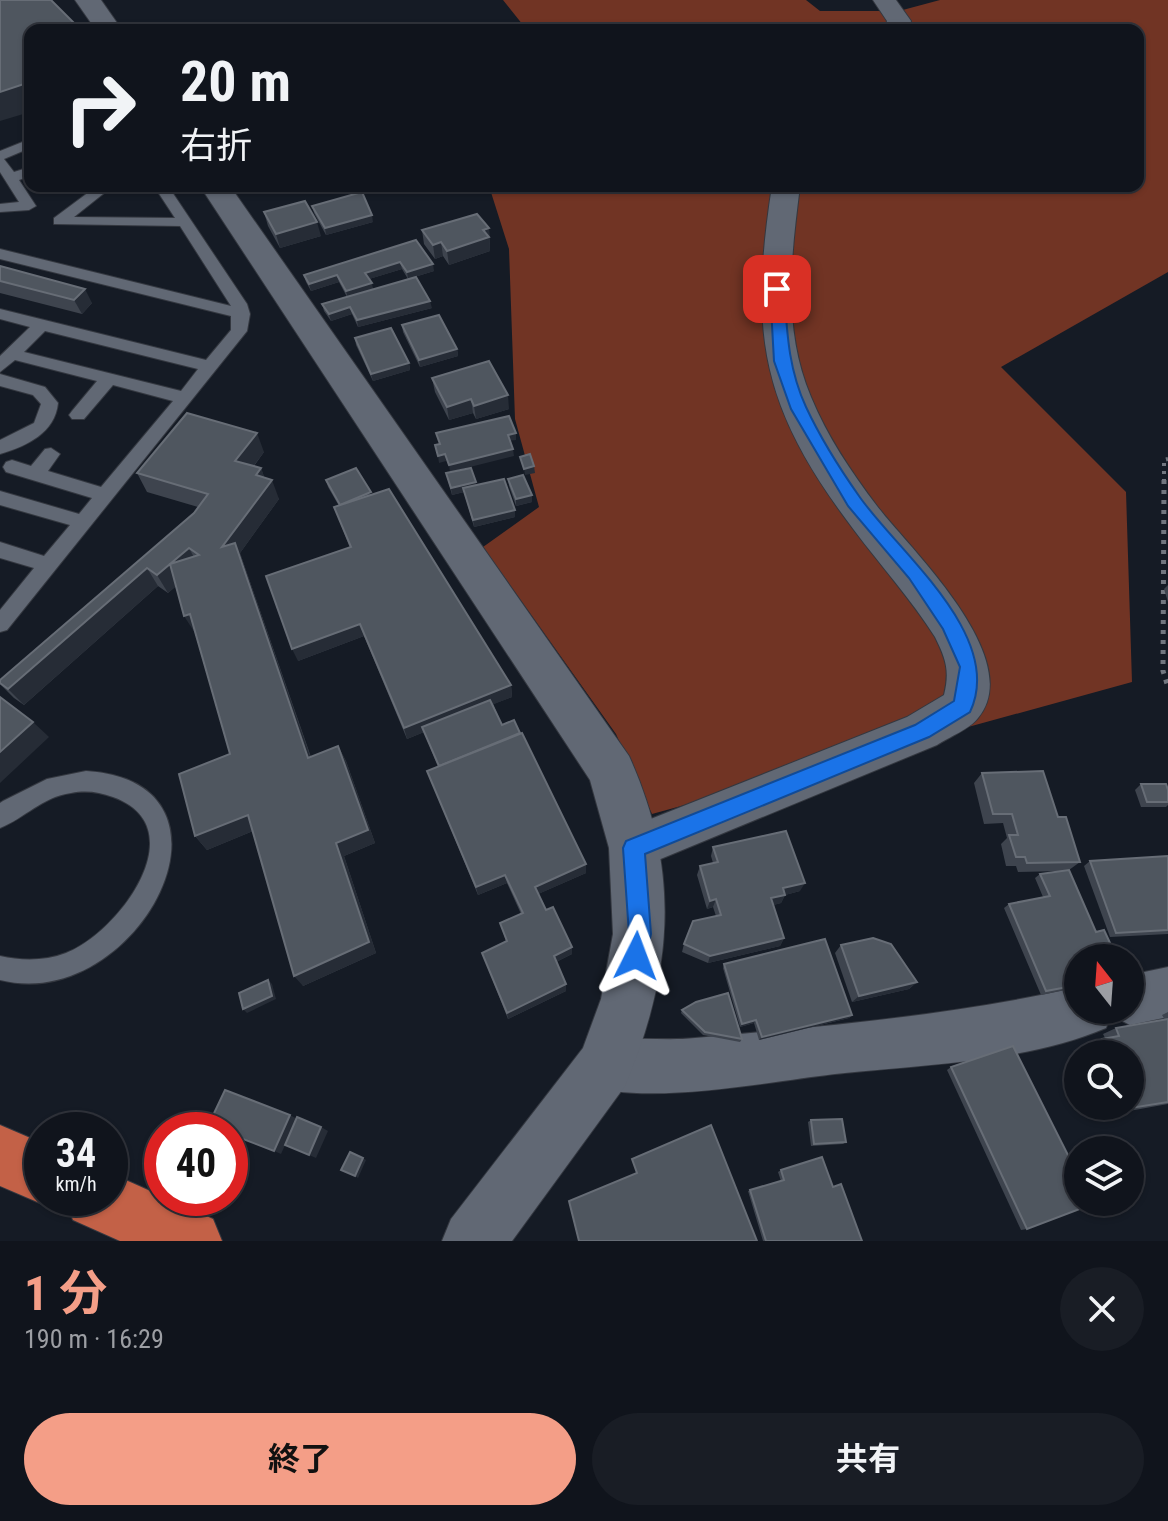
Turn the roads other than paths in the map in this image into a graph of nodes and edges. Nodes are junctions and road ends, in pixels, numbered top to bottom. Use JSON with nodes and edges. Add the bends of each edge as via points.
{"nodes":[{"id":1,"x":88,"y":0,"type":"edge"},
{"id":2,"x":884,"y":0,"type":"edge"},
{"id":3,"x":105,"y":24,"type":"edge"},
{"id":4,"x":898,"y":24,"type":"edge"},
{"id":5,"x":24,"y":146,"type":"edge"},
{"id":6,"x":0,"y":159,"type":"edge"},
{"id":7,"x":24,"y":173,"type":"edge"},
{"id":8,"x":10,"y":178,"type":"junction"},
{"id":9,"x":98,"y":192,"type":"edge"},
{"id":10,"x":165,"y":192,"type":"edge"},
{"id":11,"x":219,"y":192,"type":"edge"},
{"id":12,"x":785,"y":192,"type":"edge"},
{"id":13,"x":0,"y":208,"type":"edge"},
{"id":14,"x":185,"y":222,"type":"junction"},
{"id":15,"x":0,"y":254,"type":"edge"},
{"id":16,"x":0,"y":314,"type":"edge"},
{"id":17,"x":242,"y":314,"type":"junction"},
{"id":18,"x":41,"y":325,"type":"junction"},
{"id":19,"x":6,"y":360,"type":"edge"},
{"id":20,"x":211,"y":367,"type":"junction"},
{"id":21,"x":109,"y":379,"type":"junction"},
{"id":22,"x":0,"y":380,"type":"edge"},
{"id":23,"x":185,"y":398,"type":"junction"},
{"id":24,"x":78,"y":415,"type":"dead end"},
{"id":25,"x":0,"y":448,"type":"edge"},
{"id":26,"x":51,"y":454,"type":"dead end"},
{"id":27,"x":12,"y":467,"type":"dead end"},
{"id":28,"x":35,"y":474,"type":"junction"},
{"id":29,"x":105,"y":495,"type":"junction"},
{"id":30,"x":0,"y":498,"type":"edge"},
{"id":31,"x":83,"y":522,"type":"junction"},
{"id":32,"x":0,"y":550,"type":"edge"},
{"id":33,"x":48,"y":565,"type":"junction"},
{"id":34,"x":0,"y":624,"type":"edge"},
{"id":35,"x":0,"y":817,"type":"edge"},
{"id":36,"x":634,"y":848,"type":"junction"},
{"id":37,"x":0,"y":968,"type":"edge"},
{"id":38,"x":1168,"y":992,"type":"edge"},
{"id":39,"x":1144,"y":997,"type":"edge"},
{"id":40,"x":1064,"y":1016,"type":"edge"},
{"id":41,"x":605,"y":1066,"type":"junction"},
{"id":42,"x":0,"y":1155,"type":"edge"},
{"id":43,"x":24,"y":1166,"type":"edge"},
{"id":44,"x":128,"y":1213,"type":"edge"},
{"id":45,"x":191,"y":1241,"type":"edge"},
{"id":46,"x":473,"y":1241,"type":"edge"}],
"edges":[{"from":1,"to":3,"type":"street"},
{"from":2,"to":4,"type":"street"},
{"from":5,"to":6,"type":"lane"},
{"from":6,"to":8,"type":"lane"},
{"from":7,"to":8,"type":"lane"},
{"from":8,"to":13,"type":"lane","via":[[29,206]]},
{"from":9,"to":14,"type":"lane","via":[[59,221]]},
{"from":10,"to":14,"type":"lane"},
{"from":11,"to":36,"type":"street","via":[[612,772]]},
{"from":12,"to":36,"type":"street","via":[[777,262],[781,361],[799,409],[854,502],[915,573],[951,626],[969,667],[963,706],[922,731]]},
{"from":14,"to":17,"type":"lane"},
{"from":15,"to":17,"type":"lane"},
{"from":16,"to":18,"type":"lane"},
{"from":17,"to":20,"type":"lane","via":[[239,331]]},
{"from":18,"to":19,"type":"lane"},
{"from":18,"to":20,"type":"lane"},
{"from":19,"to":21,"type":"lane"},
{"from":20,"to":23,"type":"lane"},
{"from":21,"to":23,"type":"lane"},
{"from":21,"to":24,"type":"lane"},
{"from":22,"to":25,"type":"lane","via":[[39,391],[50,403],[40,428]]},
{"from":23,"to":29,"type":"lane"},
{"from":26,"to":28,"type":"lane"},
{"from":27,"to":28,"type":"lane"},
{"from":28,"to":29,"type":"lane"},
{"from":29,"to":31,"type":"lane"},
{"from":30,"to":31,"type":"lane"},
{"from":31,"to":33,"type":"lane"},
{"from":32,"to":33,"type":"lane"},
{"from":33,"to":34,"type":"lane"},
{"from":35,"to":37,"type":"lane","via":[[52,786],[86,780],[138,795],[154,815],[162,840],[160,870],[147,900],[126,928],[97,952],[29,974]]},
{"from":36,"to":41,"type":"street","via":[[640,934],[629,999]]},
{"from":38,"to":39,"type":"street"},
{"from":40,"to":41,"type":"street","via":[[1016,1027],[692,1065]]},
{"from":41,"to":46,"type":"street"},
{"from":42,"to":43,"type":"highway"},
{"from":44,"to":45,"type":"highway"}]}
